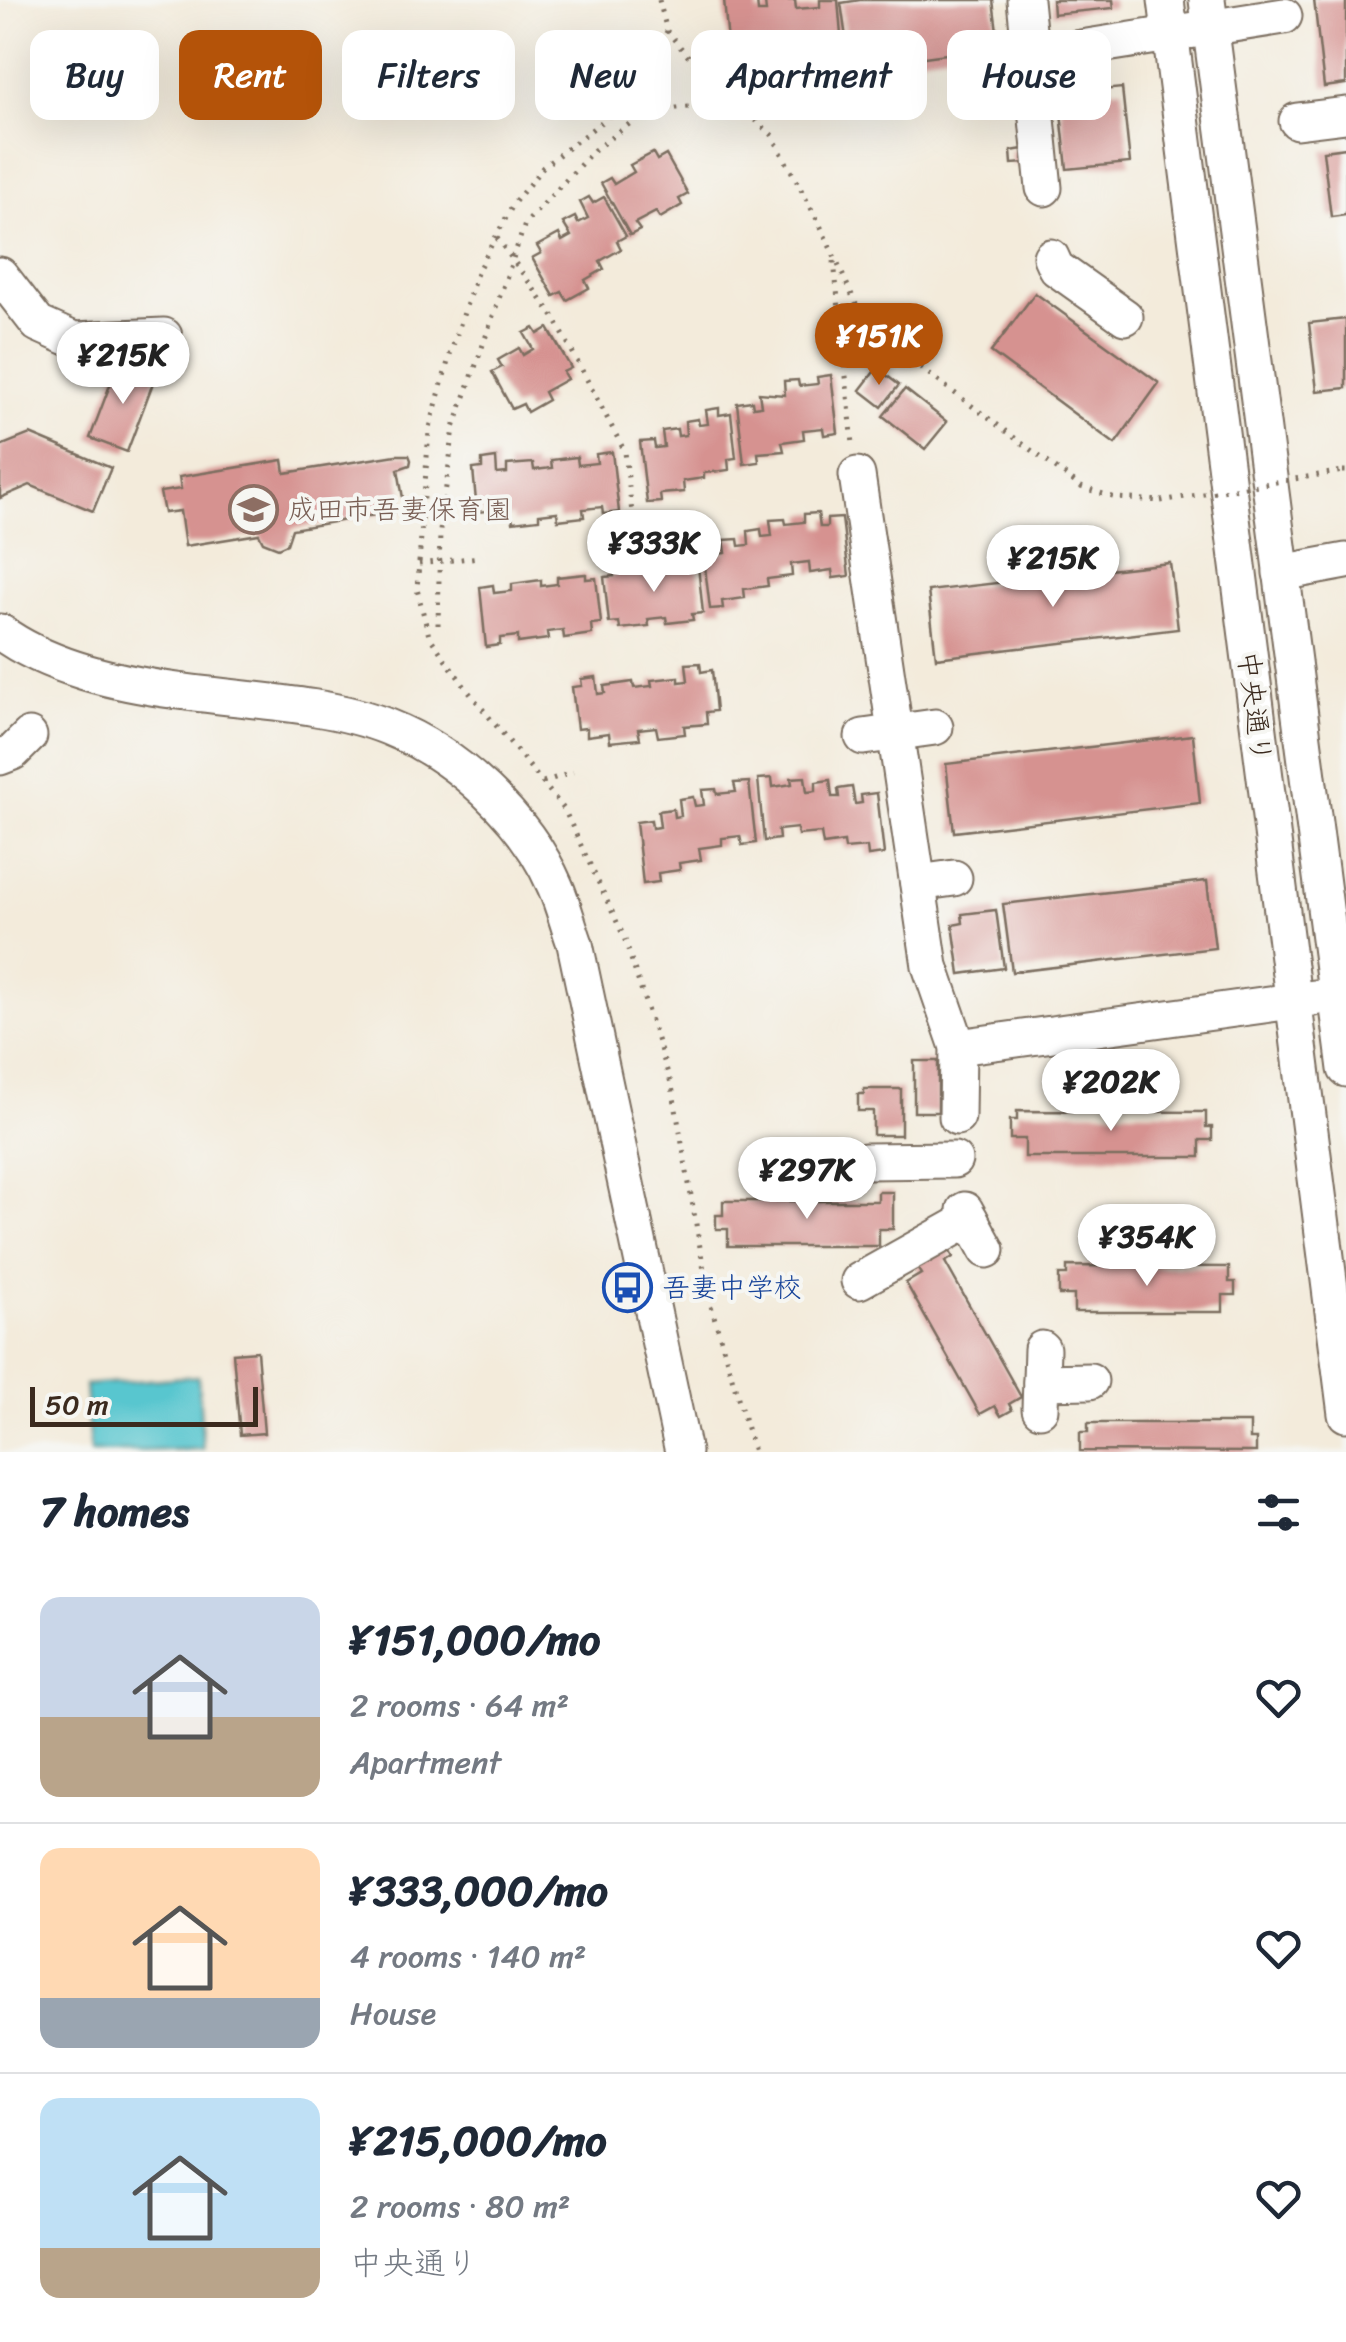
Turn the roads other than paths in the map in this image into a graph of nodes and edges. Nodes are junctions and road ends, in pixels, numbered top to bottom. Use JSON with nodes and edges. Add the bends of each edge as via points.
{"nodes":[{"id":1,"x":1025,"y":0,"type":"edge"},
{"id":2,"x":1208,"y":14,"type":"edge"},
{"id":3,"x":1284,"y":16,"type":"dead end"},
{"id":4,"x":1168,"y":17,"type":"edge"},
{"id":5,"x":1028,"y":30,"type":"edge"},
{"id":6,"x":1111,"y":33,"type":"edge"},
{"id":7,"x":1346,"y":115,"type":"edge"},
{"id":8,"x":1037,"y":120,"type":"edge"},
{"id":9,"x":1297,"y":121,"type":"dead end"},
{"id":10,"x":1044,"y":188,"type":"dead end"},
{"id":11,"x":1052,"y":257,"type":"dead end"},
{"id":12,"x":0,"y":274,"type":"edge"},
{"id":13,"x":1125,"y":317,"type":"dead end"},
{"id":14,"x":164,"y":336,"type":"dead end"},
{"id":15,"x":857,"y":475,"type":"road end"},
{"id":16,"x":1346,"y":562,"type":"edge"},
{"id":17,"x":1281,"y":572,"type":"junction"},
{"id":18,"x":0,"y":632,"type":"edge"},
{"id":19,"x":934,"y":727,"type":"dead end"},
{"id":20,"x":879,"y":735,"type":"junction"},
{"id":21,"x":29,"y":736,"type":"dead end"},
{"id":22,"x":0,"y":757,"type":"edge"},
{"id":23,"x":954,"y":878,"type":"dead end"},
{"id":24,"x":918,"y":883,"type":"junction"},
{"id":25,"x":1341,"y":994,"type":"edge"},
{"id":26,"x":1292,"y":1001,"type":"junction"},
{"id":27,"x":958,"y":1047,"type":"junction"},
{"id":28,"x":1346,"y":1069,"type":"edge"},
{"id":29,"x":957,"y":1117,"type":"dead end"},
{"id":30,"x":865,"y":1160,"type":"dead end"},
{"id":31,"x":954,"y":1160,"type":"dead end"},
{"id":32,"x":980,"y":1226,"type":"dead end"},
{"id":33,"x":858,"y":1281,"type":"dead end"},
{"id":34,"x":1041,"y":1380,"type":"dead end"},
{"id":35,"x":1090,"y":1381,"type":"dead end"},
{"id":36,"x":1346,"y":1414,"type":"edge"},
{"id":37,"x":683,"y":1452,"type":"edge"}],
"edges":[{"from":1,"to":5,"type":"street"},
{"from":2,"to":3,"type":"street"},
{"from":2,"to":4,"type":"street"},
{"from":2,"to":17,"type":"street","name":"中央通り"},
{"from":4,"to":6,"type":"street"},
{"from":4,"to":26,"type":"street","name":"中央通り"},
{"from":7,"to":9,"type":"street"},
{"from":8,"to":10,"type":"street"},
{"from":11,"to":13,"type":"street","via":[[1056,268]]},
{"from":12,"to":14,"type":"street","via":[[38,324],[74,340]]},
{"from":15,"to":20,"type":"street"},
{"from":16,"to":17,"type":"street"},
{"from":17,"to":25,"type":"street","name":"中央通り"},
{"from":18,"to":37,"type":"street","via":[[20,647],[145,687],[388,726],[431,749],[518,825],[554,884],[575,944]]},
{"from":19,"to":20,"type":"street"},
{"from":20,"to":24,"type":"street"},
{"from":21,"to":22,"type":"street"},
{"from":23,"to":24,"type":"street"},
{"from":24,"to":27,"type":"street","via":[[930,966]]},
{"from":25,"to":26,"type":"street"},
{"from":25,"to":28,"type":"street","name":"中央通り"},
{"from":26,"to":27,"type":"street"},
{"from":26,"to":36,"type":"street","name":"中央通り"},
{"from":27,"to":29,"type":"street"},
{"from":30,"to":31,"type":"street"},
{"from":32,"to":33,"type":"street"},
{"from":34,"to":35,"type":"street"}]}
